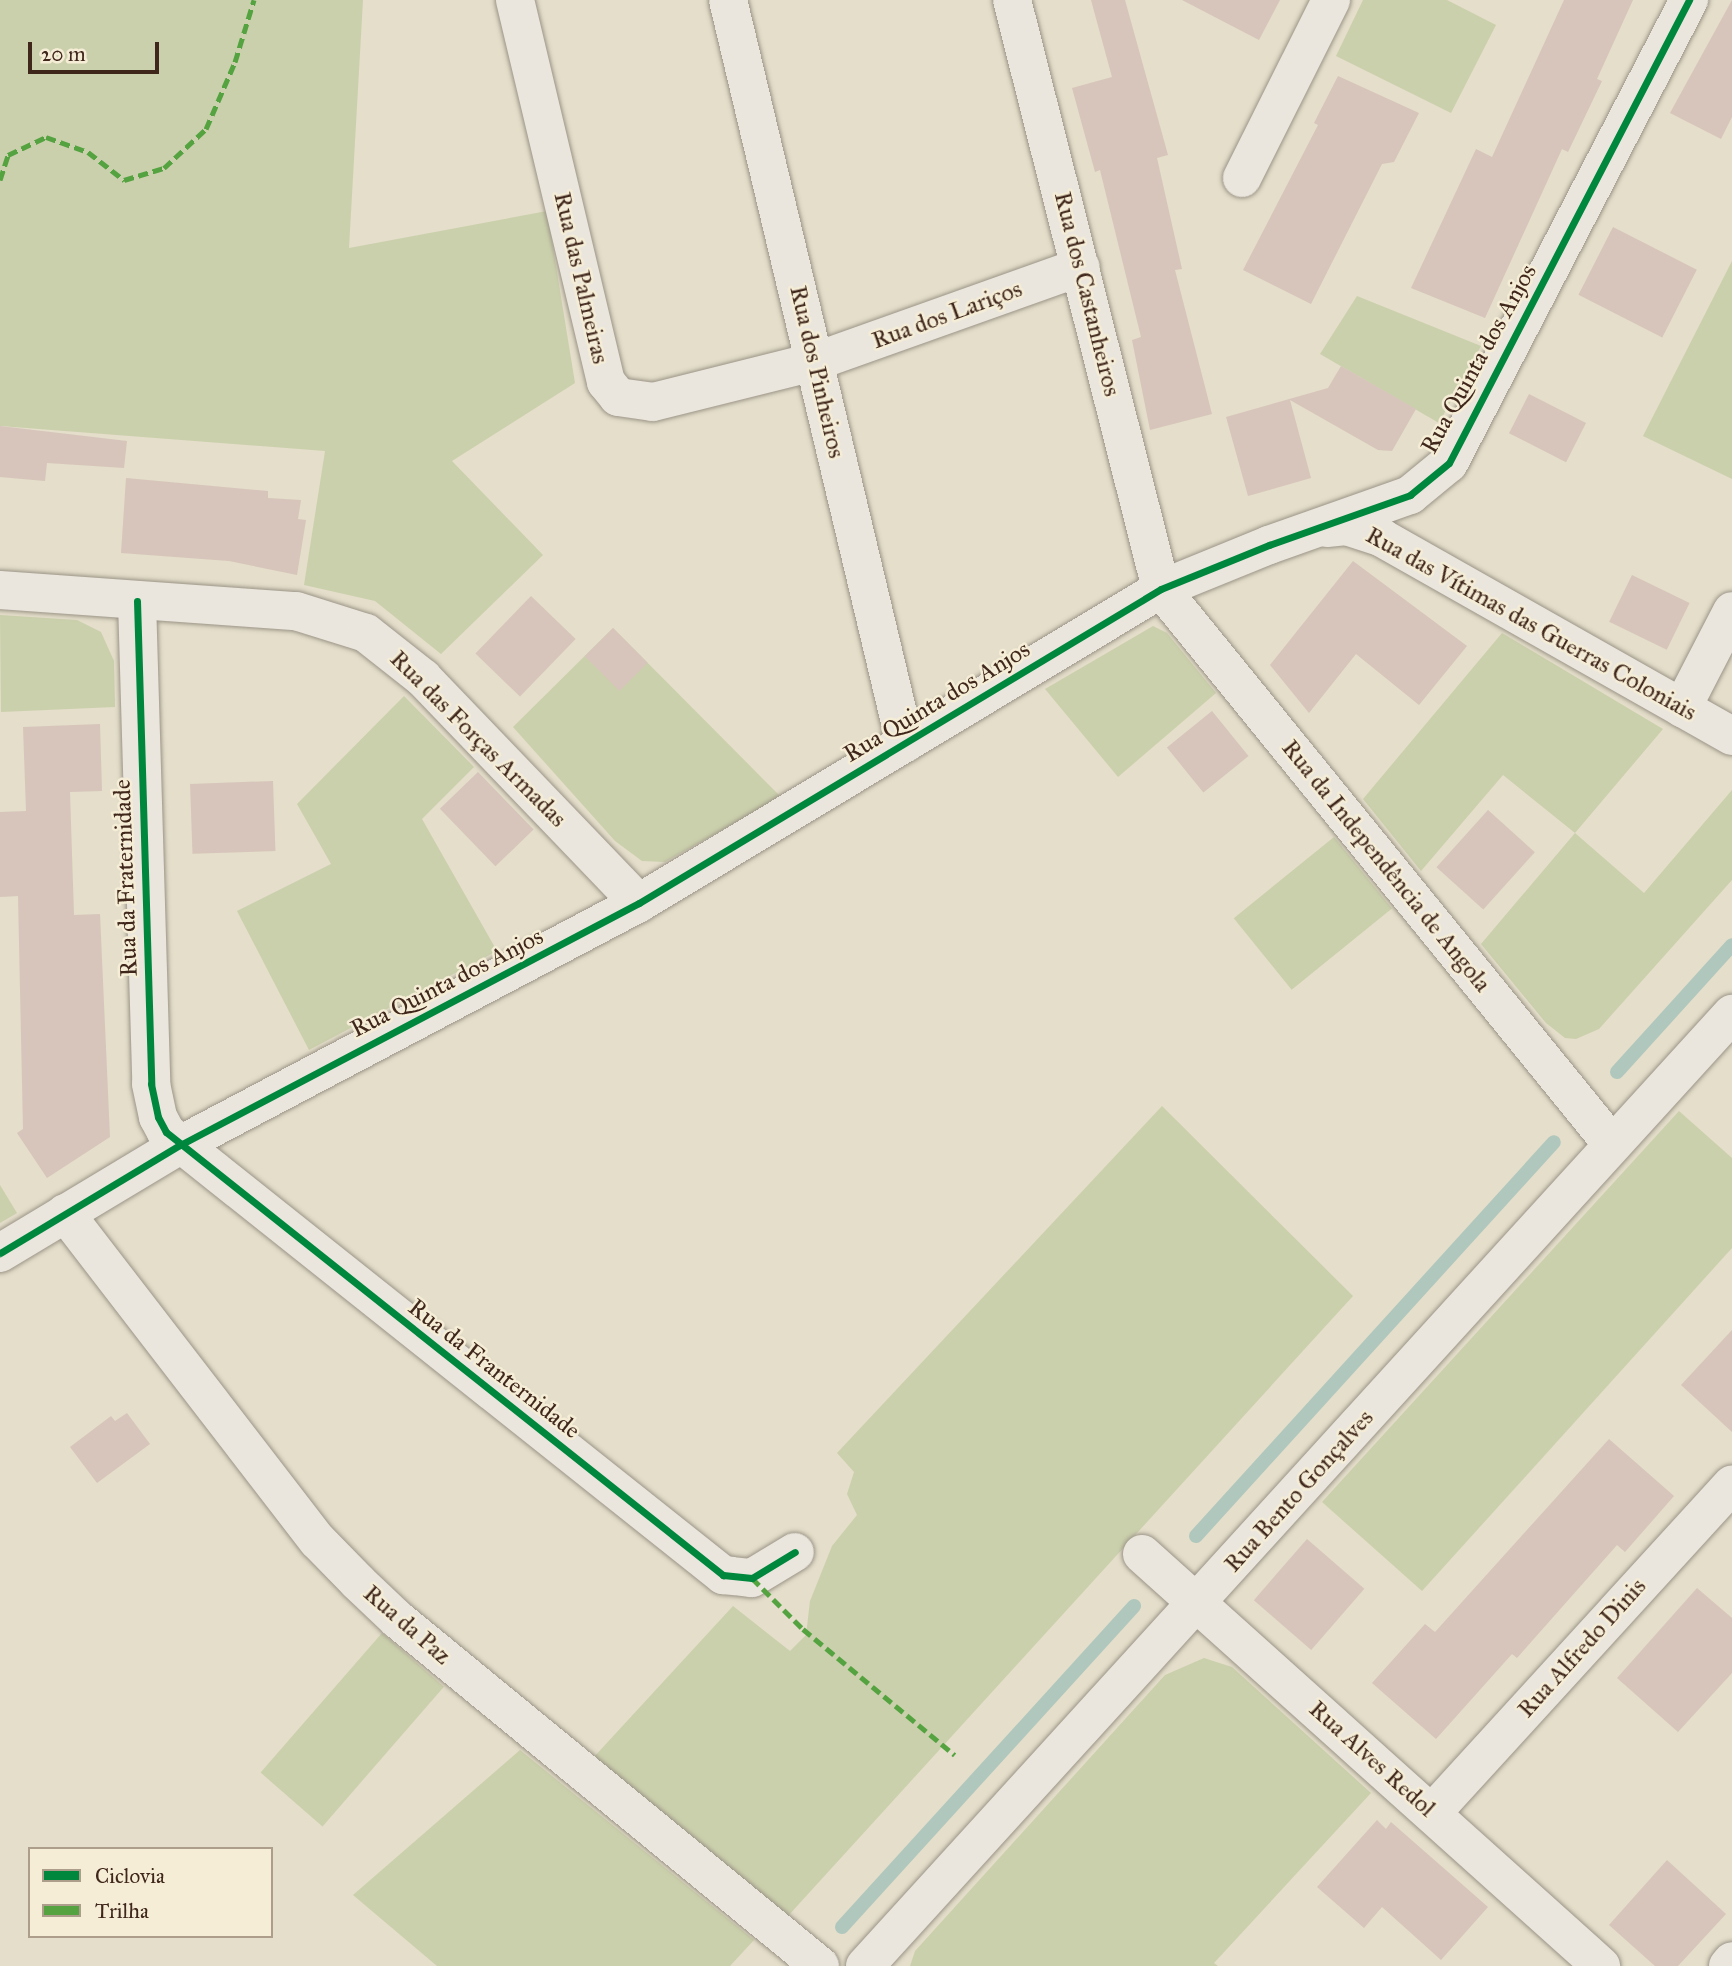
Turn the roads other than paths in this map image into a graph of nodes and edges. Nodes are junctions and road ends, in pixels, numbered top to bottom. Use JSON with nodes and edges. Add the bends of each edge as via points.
{"nodes":[{"id":1,"x":515,"y":0,"type":"edge"},
{"id":2,"x":728,"y":0,"type":"edge"},
{"id":3,"x":1012,"y":0,"type":"edge"},
{"id":4,"x":1331,"y":0,"type":"edge"},
{"id":5,"x":1689,"y":0,"type":"edge"},
{"id":6,"x":1242,"y":178,"type":"dead end"},
{"id":7,"x":1081,"y":267,"type":"junction"},
{"id":8,"x":814,"y":362,"type":"junction"},
{"id":9,"x":1325,"y":528,"type":"junction"},
{"id":10,"x":1161,"y":589,"type":"junction"},
{"id":11,"x":0,"y":590,"type":"edge"},
{"id":12,"x":138,"y":601,"type":"junction"},
{"id":13,"x":1732,"y":611,"type":"edge"},
{"id":14,"x":1682,"y":708,"type":"junction"},
{"id":15,"x":1732,"y":736,"type":"edge"},
{"id":16,"x":905,"y":743,"type":"junction"},
{"id":17,"x":639,"y":903,"type":"junction"},
{"id":18,"x":1732,"y":1014,"type":"edge"},
{"id":19,"x":1611,"y":1143,"type":"junction"},
{"id":20,"x":180,"y":1145,"type":"junction"},
{"id":21,"x":65,"y":1213,"type":"junction"},
{"id":22,"x":0,"y":1253,"type":"edge"},
{"id":23,"x":1732,"y":1484,"type":"edge"},
{"id":24,"x":795,"y":1552,"type":"dead end"},
{"id":25,"x":1142,"y":1554,"type":"dead end"},
{"id":26,"x":1199,"y":1602,"type":"junction"},
{"id":27,"x":1432,"y":1813,"type":"junction"},
{"id":28,"x":1732,"y":1961,"type":"edge"},
{"id":29,"x":820,"y":1966,"type":"edge"},
{"id":30,"x":865,"y":1966,"type":"edge"},
{"id":31,"x":1601,"y":1966,"type":"edge"},
{"id":32,"x":1728,"y":1966,"type":"edge"}],
"edges":[{"from":1,"to":8,"type":"street","name":"Rua das Palmeiras","via":[[611,390],[628,401],[653,402]]},
{"from":2,"to":8,"type":"street","name":"Rua dos Pinheiros"},
{"from":3,"to":7,"type":"street","name":"Rua dos Castanheiros"},
{"from":4,"to":6,"type":"street"},
{"from":5,"to":9,"type":"street","name":"Rua Quinta dos Anjos","via":[[1449,463],[1410,495]]},
{"from":7,"to":8,"type":"street","name":"Rua dos Lariços"},
{"from":7,"to":10,"type":"street","name":"Rua dos Castanheiros"},
{"from":8,"to":16,"type":"street","name":"Rua dos Pinheiros"},
{"from":9,"to":10,"type":"street","name":"Rua Quinta dos Anjos","via":[[1269,545]]},
{"from":9,"to":14,"type":"street","name":"Rua das Vítimas das Guerras Coloniais","via":[[1346,526],[1382,538]]},
{"from":10,"to":16,"type":"street","name":"Rua Quinta dos Anjos"},
{"from":10,"to":19,"type":"street","name":"Rua da Independência de Angola"},
{"from":11,"to":12,"type":"street","name":"Rua das Forças Armadas"},
{"from":12,"to":17,"type":"street","name":"Rua das Forças Armadas","via":[[296,611],[366,633],[423,678]]},
{"from":12,"to":20,"type":"street","name":"Rua da Fraternidade","via":[[151,1084],[158,1117]]},
{"from":13,"to":14,"type":"street"},
{"from":14,"to":15,"type":"street","name":"Rua das Vítimas das Guerras Coloniais"},
{"from":16,"to":17,"type":"street","name":"Rua Quinta dos Anjos"},
{"from":17,"to":20,"type":"street","name":"Rua Quinta dos Anjos"},
{"from":18,"to":19,"type":"street","name":"Rua Bento Gonçalves"},
{"from":19,"to":26,"type":"street","name":"Rua Bento Gonçalves"},
{"from":20,"to":21,"type":"street","name":"Rua Quinta dos Anjos"},
{"from":20,"to":24,"type":"street","name":"Rua da Franternidade","via":[[723,1575],[752,1578]]},
{"from":21,"to":22,"type":"street","name":"Rua Quinta dos Anjos"},
{"from":21,"to":29,"type":"street","name":"Rua da Paz","via":[[318,1541],[358,1582],[397,1619]]},
{"from":23,"to":27,"type":"street","name":"Rua Alfredo Dinis"},
{"from":25,"to":26,"type":"street","name":"Rua Alves Redol"},
{"from":26,"to":27,"type":"street","name":"Rua Alves Redol"},
{"from":26,"to":30,"type":"street","name":"Rua Bento Gonçalves"},
{"from":27,"to":31,"type":"street","name":"Rua Alves Redol"},
{"from":28,"to":32,"type":"street"}]}
